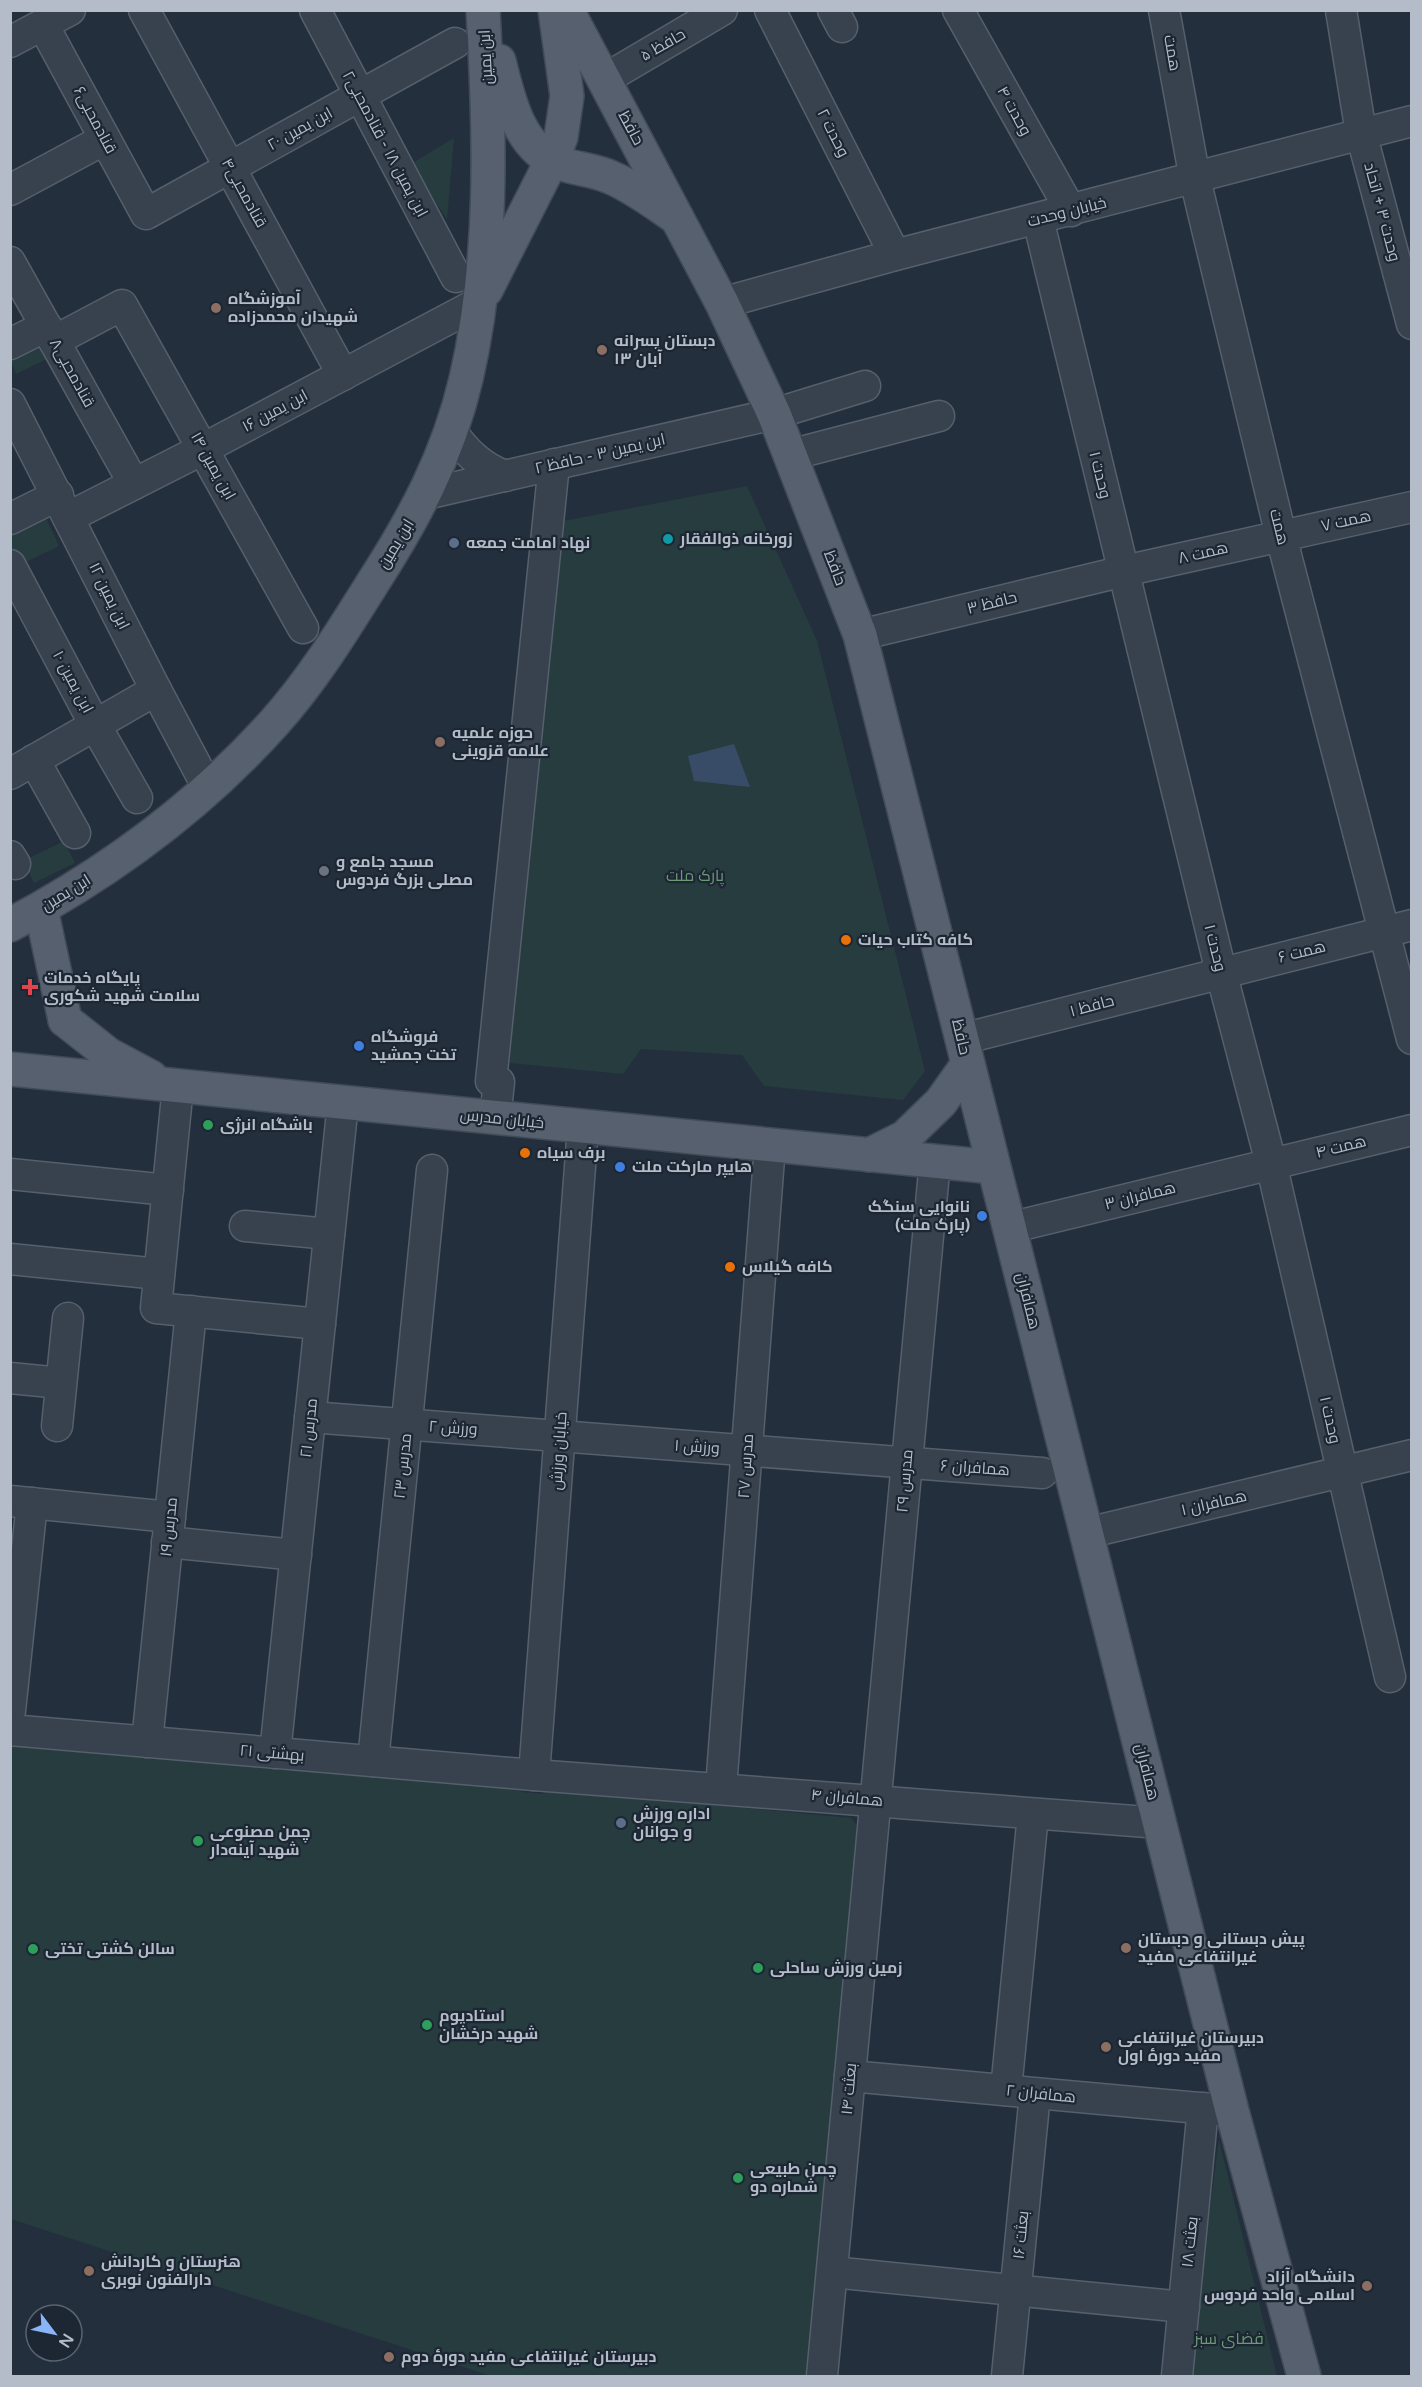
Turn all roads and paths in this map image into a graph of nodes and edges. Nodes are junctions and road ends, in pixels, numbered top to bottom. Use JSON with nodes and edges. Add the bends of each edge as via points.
{"nodes":[{"id":1,"x":70,"y":10,"type":"edge"},
{"id":2,"x":144,"y":10,"type":"edge"},
{"id":3,"x":315,"y":10,"type":"edge"},
{"id":4,"x":484,"y":10,"type":"edge"},
{"id":5,"x":555,"y":10,"type":"edge"},
{"id":6,"x":567,"y":10,"type":"edge"},
{"id":7,"x":722,"y":10,"type":"edge"},
{"id":8,"x":770,"y":10,"type":"edge"},
{"id":9,"x":958,"y":10,"type":"edge"},
{"id":10,"x":1164,"y":10,"type":"edge"},
{"id":11,"x":1341,"y":10,"type":"edge"},
{"id":12,"x":43,"y":25,"type":"junction"},
{"id":13,"x":10,"y":42,"type":"edge"},
{"id":14,"x":454,"y":43,"type":"dead end"},
{"id":15,"x":605,"y":79,"type":"junction"},
{"id":16,"x":359,"y":96,"type":"junction"},
{"id":17,"x":1412,"y":122,"type":"edge"},
{"id":18,"x":1361,"y":134,"type":"junction"},
{"id":19,"x":105,"y":139,"type":"junction"},
{"id":20,"x":639,"y":144,"type":"junction"},
{"id":21,"x":552,"y":160,"type":"junction"},
{"id":22,"x":230,"y":168,"type":"junction"},
{"id":23,"x":610,"y":177,"type":"junction"},
{"id":24,"x":1195,"y":179,"type":"junction"},
{"id":25,"x":10,"y":190,"type":"edge"},
{"id":26,"x":1071,"y":211,"type":"junction"},
{"id":27,"x":146,"y":214,"type":"joint"},
{"id":28,"x":678,"y":219,"type":"junction"},
{"id":29,"x":1038,"y":219,"type":"junction"},
{"id":30,"x":896,"y":255,"type":"junction"},
{"id":31,"x":10,"y":262,"type":"edge"},
{"id":32,"x":456,"y":276,"type":"dead end"},
{"id":33,"x":480,"y":302,"type":"junction"},
{"id":34,"x":722,"y":303,"type":"junction"},
{"id":35,"x":1412,"y":324,"type":"edge"},
{"id":36,"x":50,"y":333,"type":"junction"},
{"id":37,"x":10,"y":344,"type":"edge"},
{"id":38,"x":344,"y":375,"type":"junction"},
{"id":39,"x":865,"y":386,"type":"dead end"},
{"id":40,"x":10,"y":404,"type":"edge"},
{"id":41,"x":774,"y":414,"type":"junction"},
{"id":42,"x":939,"y":416,"type":"dead end"},
{"id":43,"x":451,"y":431,"type":"junction"},
{"id":44,"x":203,"y":449,"type":"junction"},
{"id":45,"x":790,"y":455,"type":"junction"},
{"id":46,"x":554,"y":464,"type":"junction"},
{"id":47,"x":505,"y":476,"type":"junction"},
{"id":48,"x":134,"y":484,"type":"junction"},
{"id":49,"x":426,"y":494,"type":"junction"},
{"id":50,"x":64,"y":506,"type":"junction"},
{"id":51,"x":1412,"y":507,"type":"edge"},
{"id":52,"x":10,"y":519,"type":"edge"},
{"id":53,"x":1281,"y":536,"type":"junction"},
{"id":54,"x":10,"y":565,"type":"edge"},
{"id":55,"x":1124,"y":571,"type":"junction"},
{"id":56,"x":303,"y":628,"type":"dead end"},
{"id":57,"x":860,"y":635,"type":"junction"},
{"id":58,"x":156,"y":690,"type":"junction"},
{"id":59,"x":95,"y":725,"type":"junction"},
{"id":60,"x":22,"y":767,"type":"edge"},
{"id":61,"x":208,"y":788,"type":"junction"},
{"id":62,"x":137,"y":798,"type":"dead end"},
{"id":63,"x":75,"y":833,"type":"dead end"},
{"id":64,"x":41,"y":909,"type":"junction"},
{"id":65,"x":10,"y":925,"type":"edge"},
{"id":66,"x":1398,"y":928,"type":"edge"},
{"id":67,"x":1221,"y":972,"type":"junction"},
{"id":68,"x":65,"y":1020,"type":"junction"},
{"id":69,"x":1412,"y":1039,"type":"edge"},
{"id":70,"x":965,"y":1052,"type":"junction"},
{"id":71,"x":19,"y":1069,"type":"edge"},
{"id":72,"x":178,"y":1086,"type":"junction"},
{"id":73,"x":343,"y":1103,"type":"junction"},
{"id":74,"x":495,"y":1118,"type":"junction"},
{"id":75,"x":583,"y":1127,"type":"junction"},
{"id":76,"x":1412,"y":1130,"type":"edge"},
{"id":77,"x":770,"y":1145,"type":"junction"},
{"id":78,"x":869,"y":1155,"type":"junction"},
{"id":79,"x":935,"y":1161,"type":"junction"},
{"id":80,"x":1271,"y":1163,"type":"junction"},
{"id":81,"x":993,"y":1167,"type":"junction"},
{"id":82,"x":432,"y":1170,"type":"dead end"},
{"id":83,"x":10,"y":1174,"type":"edge"},
{"id":84,"x":168,"y":1190,"type":"junction"},
{"id":85,"x":245,"y":1226,"type":"dead end"},
{"id":86,"x":1009,"y":1228,"type":"junction"},
{"id":87,"x":329,"y":1234,"type":"junction"},
{"id":88,"x":10,"y":1259,"type":"edge"},
{"id":89,"x":159,"y":1274,"type":"junction"},
{"id":90,"x":191,"y":1311,"type":"junction"},
{"id":91,"x":68,"y":1318,"type":"dead end"},
{"id":92,"x":320,"y":1324,"type":"junction"},
{"id":93,"x":10,"y":1378,"type":"edge"},
{"id":94,"x":61,"y":1383,"type":"junction"},
{"id":95,"x":310,"y":1417,"type":"junction"},
{"id":96,"x":407,"y":1424,"type":"junction"},
{"id":97,"x":57,"y":1426,"type":"dead end"},
{"id":98,"x":560,"y":1436,"type":"junction"},
{"id":99,"x":747,"y":1451,"type":"junction"},
{"id":100,"x":1412,"y":1455,"type":"edge"},
{"id":101,"x":907,"y":1463,"type":"junction"},
{"id":102,"x":1342,"y":1472,"type":"junction"},
{"id":103,"x":1042,"y":1473,"type":"dead end"},
{"id":104,"x":21,"y":1502,"type":"edge"},
{"id":105,"x":169,"y":1529,"type":"junction"},
{"id":106,"x":1087,"y":1533,"type":"junction"},
{"id":107,"x":296,"y":1555,"type":"junction"},
{"id":108,"x":1390,"y":1677,"type":"dead end"},
{"id":109,"x":10,"y":1711,"type":"edge"},
{"id":110,"x":10,"y":1730,"type":"edge"},
{"id":111,"x":147,"y":1742,"type":"junction"},
{"id":112,"x":275,"y":1753,"type":"junction"},
{"id":113,"x":373,"y":1761,"type":"junction"},
{"id":114,"x":534,"y":1775,"type":"junction"},
{"id":115,"x":721,"y":1788,"type":"junction"},
{"id":116,"x":875,"y":1801,"type":"junction"},
{"id":117,"x":1034,"y":1814,"type":"junction"},
{"id":118,"x":1160,"y":1823,"type":"junction"},
{"id":119,"x":850,"y":2076,"type":"junction"},
{"id":120,"x":1021,"y":2092,"type":"junction"},
{"id":121,"x":1218,"y":2110,"type":"junction"},
{"id":122,"x":832,"y":2272,"type":"junction"},
{"id":123,"x":1016,"y":2290,"type":"junction"},
{"id":124,"x":1184,"y":2307,"type":"junction"},
{"id":125,"x":822,"y":2376,"type":"edge"},
{"id":126,"x":1007,"y":2376,"type":"edge"},
{"id":127,"x":1177,"y":2376,"type":"edge"},
{"id":128,"x":1304,"y":2376,"type":"edge"}],
"edges":[{"from":1,"to":12,"type":"street"},
{"from":2,"to":22,"type":"street","name":"قنادمحبی۴"},
{"from":3,"to":16,"type":"street","name":"ابن یمین ۱۸ - قنادمحبی۲"},
{"from":4,"to":21,"type":"main road","via":[[512,107],[528,137]]},
{"from":4,"to":33,"type":"main road","name":"ابن یمین","via":[[489,155]]},
{"from":5,"to":21,"type":"main road","via":[[567,96],[561,137]]},
{"from":6,"to":15,"type":"main road","name":"حافظ"},
{"from":7,"to":15,"type":"street","name":"حافظ ۵"},
{"from":8,"to":30,"type":"street","name":"وحدت ۲"},
{"from":9,"to":26,"type":"street","name":"وحدت ۴"},
{"from":10,"to":24,"type":"street","name":"همت"},
{"from":11,"to":18,"type":"street","name":"وحدت ۳ + اتحاد"},
{"from":12,"to":13,"type":"street"},
{"from":12,"to":19,"type":"street","name":"قنادمحبی۶"},
{"from":14,"to":16,"type":"street","name":"ابن یمین ۲۰"},
{"from":15,"to":20,"type":"main road","name":"حافظ"},
{"from":16,"to":22,"type":"street","name":"ابن یمین ۲۰"},
{"from":16,"to":32,"type":"street","name":"ابن یمین ۱۸ - قنادمحبی۲"},
{"from":17,"to":18,"type":"street","name":"خیابان وحدت"},
{"from":18,"to":24,"type":"street","name":"خیابان وحدت"},
{"from":18,"to":35,"type":"street","name":"وحدت ۳ + اتحاد"},
{"from":19,"to":25,"type":"street"},
{"from":19,"to":27,"type":"street","name":"قنادمحبی۶"},
{"from":20,"to":23,"type":"main road","via":[[632,161]]},
{"from":20,"to":28,"type":"main road","name":"حافظ"},
{"from":21,"to":23,"type":"main road"},
{"from":21,"to":33,"type":"main road"},
{"from":22,"to":27,"type":"street","name":"ابن یمین ۲۰"},
{"from":22,"to":38,"type":"street","name":"قنادمحبی۴"},
{"from":23,"to":28,"type":"main road"},
{"from":24,"to":26,"type":"street","name":"خیابان وحدت"},
{"from":24,"to":53,"type":"street","name":"همت"},
{"from":26,"to":29,"type":"street","name":"خیابان وحدت"},
{"from":28,"to":34,"type":"main road","name":"حافظ"},
{"from":29,"to":30,"type":"street","name":"خیابان وحدت"},
{"from":29,"to":55,"type":"street","name":"وحدت ۱"},
{"from":30,"to":34,"type":"street","name":"خیابان وحدت"},
{"from":31,"to":36,"type":"street","name":"قنادمحبی۸"},
{"from":33,"to":38,"type":"street","name":"ابن یمین ۱۶"},
{"from":33,"to":43,"type":"main road","name":"ابن یمین","via":[[466,380]]},
{"from":34,"to":41,"type":"main road","name":"حافظ"},
{"from":36,"to":37,"type":"street"},
{"from":36,"to":44,"type":"street","name":"ابن یمین ۱۴","via":[[122,305]]},
{"from":36,"to":48,"type":"street","name":"قنادمحبی۸"},
{"from":38,"to":44,"type":"street","name":"ابن یمین ۱۶"},
{"from":39,"to":41,"type":"street","name":"ابن یمین ۳ - حافظ ۲"},
{"from":40,"to":50,"type":"street","name":"ابن یمین ۱۲"},
{"from":41,"to":45,"type":"main road","name":"حافظ"},
{"from":41,"to":46,"type":"street","name":"ابن یمین ۳ - حافظ ۲"},
{"from":42,"to":45,"type":"street"},
{"from":43,"to":47,"type":"street","via":[[475,459]]},
{"from":43,"to":49,"type":"main road","name":"ابن یمین"},
{"from":44,"to":48,"type":"street","name":"ابن یمین ۱۶"},
{"from":44,"to":56,"type":"street","name":"ابن یمین ۱۴"},
{"from":45,"to":57,"type":"main road","name":"حافظ"},
{"from":46,"to":47,"type":"street","name":"ابن یمین ۳ - حافظ ۲"},
{"from":46,"to":74,"type":"street","via":[[491,1081],[499,1082]]},
{"from":47,"to":49,"type":"street","name":"ابن یمین ۳ - حافظ ۲"},
{"from":48,"to":50,"type":"street","name":"ابن یمین ۱۶"},
{"from":49,"to":61,"type":"main road","name":"ابن یمین","via":[[331,649],[274,724]]},
{"from":50,"to":52,"type":"street","name":"ابن یمین ۱۶"},
{"from":50,"to":58,"type":"street","name":"ابن یمین ۱۲"},
{"from":51,"to":53,"type":"street","name":"همت ۷"},
{"from":53,"to":55,"type":"street","name":"همت ۸"},
{"from":53,"to":66,"type":"street","name":"همت"},
{"from":54,"to":59,"type":"street","name":"ابن یمین ۱۰"},
{"from":55,"to":57,"type":"street","name":"حافظ ۳"},
{"from":55,"to":67,"type":"street","name":"وحدت ۱"},
{"from":57,"to":70,"type":"main road","name":"حافظ"},
{"from":58,"to":59,"type":"street"},
{"from":58,"to":61,"type":"street","name":"ابن یمین ۱۲"},
{"from":59,"to":60,"type":"street"},
{"from":59,"to":62,"type":"street","name":"ابن یمین ۱۰"},
{"from":60,"to":63,"type":"street"},
{"from":61,"to":64,"type":"main road","name":"ابن یمین","via":[[129,853]]},
{"from":64,"to":65,"type":"main road","name":"ابن یمین"},
{"from":64,"to":68,"type":"main road"},
{"from":66,"to":67,"type":"street","name":"همت ۶"},
{"from":66,"to":69,"type":"street","name":"همت"},
{"from":67,"to":70,"type":"street","name":"حافظ ۱"},
{"from":67,"to":80,"type":"street","name":"وحدت ۱"},
{"from":68,"to":71,"type":"main road","via":[[48,1053]]},
{"from":68,"to":72,"type":"main road","via":[[127,1066]]},
{"from":70,"to":78,"type":"main road","via":[[941,1102],[905,1137]]},
{"from":70,"to":81,"type":"main road","name":"حافظ"},
{"from":71,"to":72,"type":"main road","name":"خیابان مدرس"},
{"from":72,"to":73,"type":"main road","name":"خیابان مدرس"},
{"from":72,"to":84,"type":"street"},
{"from":73,"to":74,"type":"main road","name":"خیابان مدرس"},
{"from":73,"to":87,"type":"street","name":"مدرس ۲۱"},
{"from":74,"to":75,"type":"main road","name":"خیابان مدرس"},
{"from":75,"to":77,"type":"main road","name":"خیابان مدرس"},
{"from":75,"to":98,"type":"street","name":"خیابان ورزش"},
{"from":76,"to":80,"type":"street","name":"همت ۴"},
{"from":77,"to":78,"type":"main road","name":"خیابان مدرس"},
{"from":77,"to":99,"type":"street","name":"مدرس ۲۷"},
{"from":78,"to":79,"type":"main road","name":"خیابان مدرس"},
{"from":79,"to":81,"type":"main road","name":"خیابان مدرس"},
{"from":79,"to":101,"type":"street","name":"مدرس ۲۹"},
{"from":80,"to":86,"type":"street","name":"همافران ۳"},
{"from":80,"to":102,"type":"street","name":"وحدت ۱"},
{"from":81,"to":86,"type":"main road","name":"همافران"},
{"from":82,"to":96,"type":"street","name":"مدرس ۲۳"},
{"from":83,"to":84,"type":"street"},
{"from":84,"to":89,"type":"street"},
{"from":85,"to":87,"type":"street"},
{"from":86,"to":106,"type":"main road","name":"همافران"},
{"from":87,"to":92,"type":"street","name":"مدرس ۲۱"},
{"from":88,"to":89,"type":"street"},
{"from":89,"to":90,"type":"street","via":[[156,1308]]},
{"from":90,"to":92,"type":"street"},
{"from":90,"to":105,"type":"street","name":"مدرس ۱۹"},
{"from":91,"to":94,"type":"street"},
{"from":92,"to":95,"type":"street","name":"مدرس ۲۱"},
{"from":93,"to":94,"type":"street"},
{"from":94,"to":97,"type":"street"},
{"from":95,"to":96,"type":"street","name":"ورزش ۲"},
{"from":95,"to":107,"type":"street","name":"مدرس ۲۱"},
{"from":96,"to":98,"type":"street","name":"ورزش ۲"},
{"from":96,"to":113,"type":"street","name":"مدرس ۲۳"},
{"from":98,"to":99,"type":"street","name":"ورزش ۱"},
{"from":98,"to":114,"type":"street","name":"خیابان ورزش"},
{"from":99,"to":101,"type":"street","name":"ورزش ۱"},
{"from":99,"to":115,"type":"street","name":"مدرس ۲۷"},
{"from":100,"to":102,"type":"street","name":"همافران ۱"},
{"from":101,"to":103,"type":"street","name":"همافران ۶"},
{"from":101,"to":116,"type":"street","name":"مدرس ۲۹"},
{"from":102,"to":106,"type":"street","name":"همافران ۱"},
{"from":102,"to":108,"type":"street","name":"وحدت ۱"},
{"from":104,"to":105,"type":"street"},
{"from":104,"to":109,"type":"street"},
{"from":105,"to":107,"type":"street"},
{"from":105,"to":111,"type":"street","name":"مدرس ۱۹"},
{"from":106,"to":118,"type":"main road","name":"همافران"},
{"from":107,"to":112,"type":"street","name":"مدرس ۲۱"},
{"from":110,"to":111,"type":"street","name":"بهشتی ۲۱"},
{"from":111,"to":112,"type":"street","name":"بهشتی ۲۱"},
{"from":112,"to":113,"type":"street","name":"بهشتی ۲۱"},
{"from":113,"to":114,"type":"street","name":"بهشتی ۲۱"},
{"from":114,"to":115,"type":"street","name":"همافران ۴"},
{"from":115,"to":116,"type":"street","name":"همافران ۴"},
{"from":116,"to":117,"type":"street","name":"همافران ۴"},
{"from":116,"to":119,"type":"street","name":"بعثت ۱۴"},
{"from":117,"to":118,"type":"street","name":"همافران ۴"},
{"from":117,"to":120,"type":"street","name":"بعثت ۱۶"},
{"from":118,"to":121,"type":"main road","name":"همافران"},
{"from":119,"to":120,"type":"street","name":"همافران ۲"},
{"from":119,"to":122,"type":"street","name":"بعثت ۱۴"},
{"from":120,"to":121,"type":"street","name":"همافران ۲"},
{"from":120,"to":123,"type":"street","name":"بعثت ۱۶"},
{"from":121,"to":124,"type":"street","name":"بعثت ۱۸"},
{"from":121,"to":128,"type":"main road","name":"همافران"},
{"from":122,"to":123,"type":"street"},
{"from":122,"to":125,"type":"street","name":"بعثت ۱۴"},
{"from":123,"to":124,"type":"street"},
{"from":123,"to":126,"type":"street","name":"بعثت ۱۶"},
{"from":124,"to":127,"type":"street","name":"بعثت ۱۸"}]}
